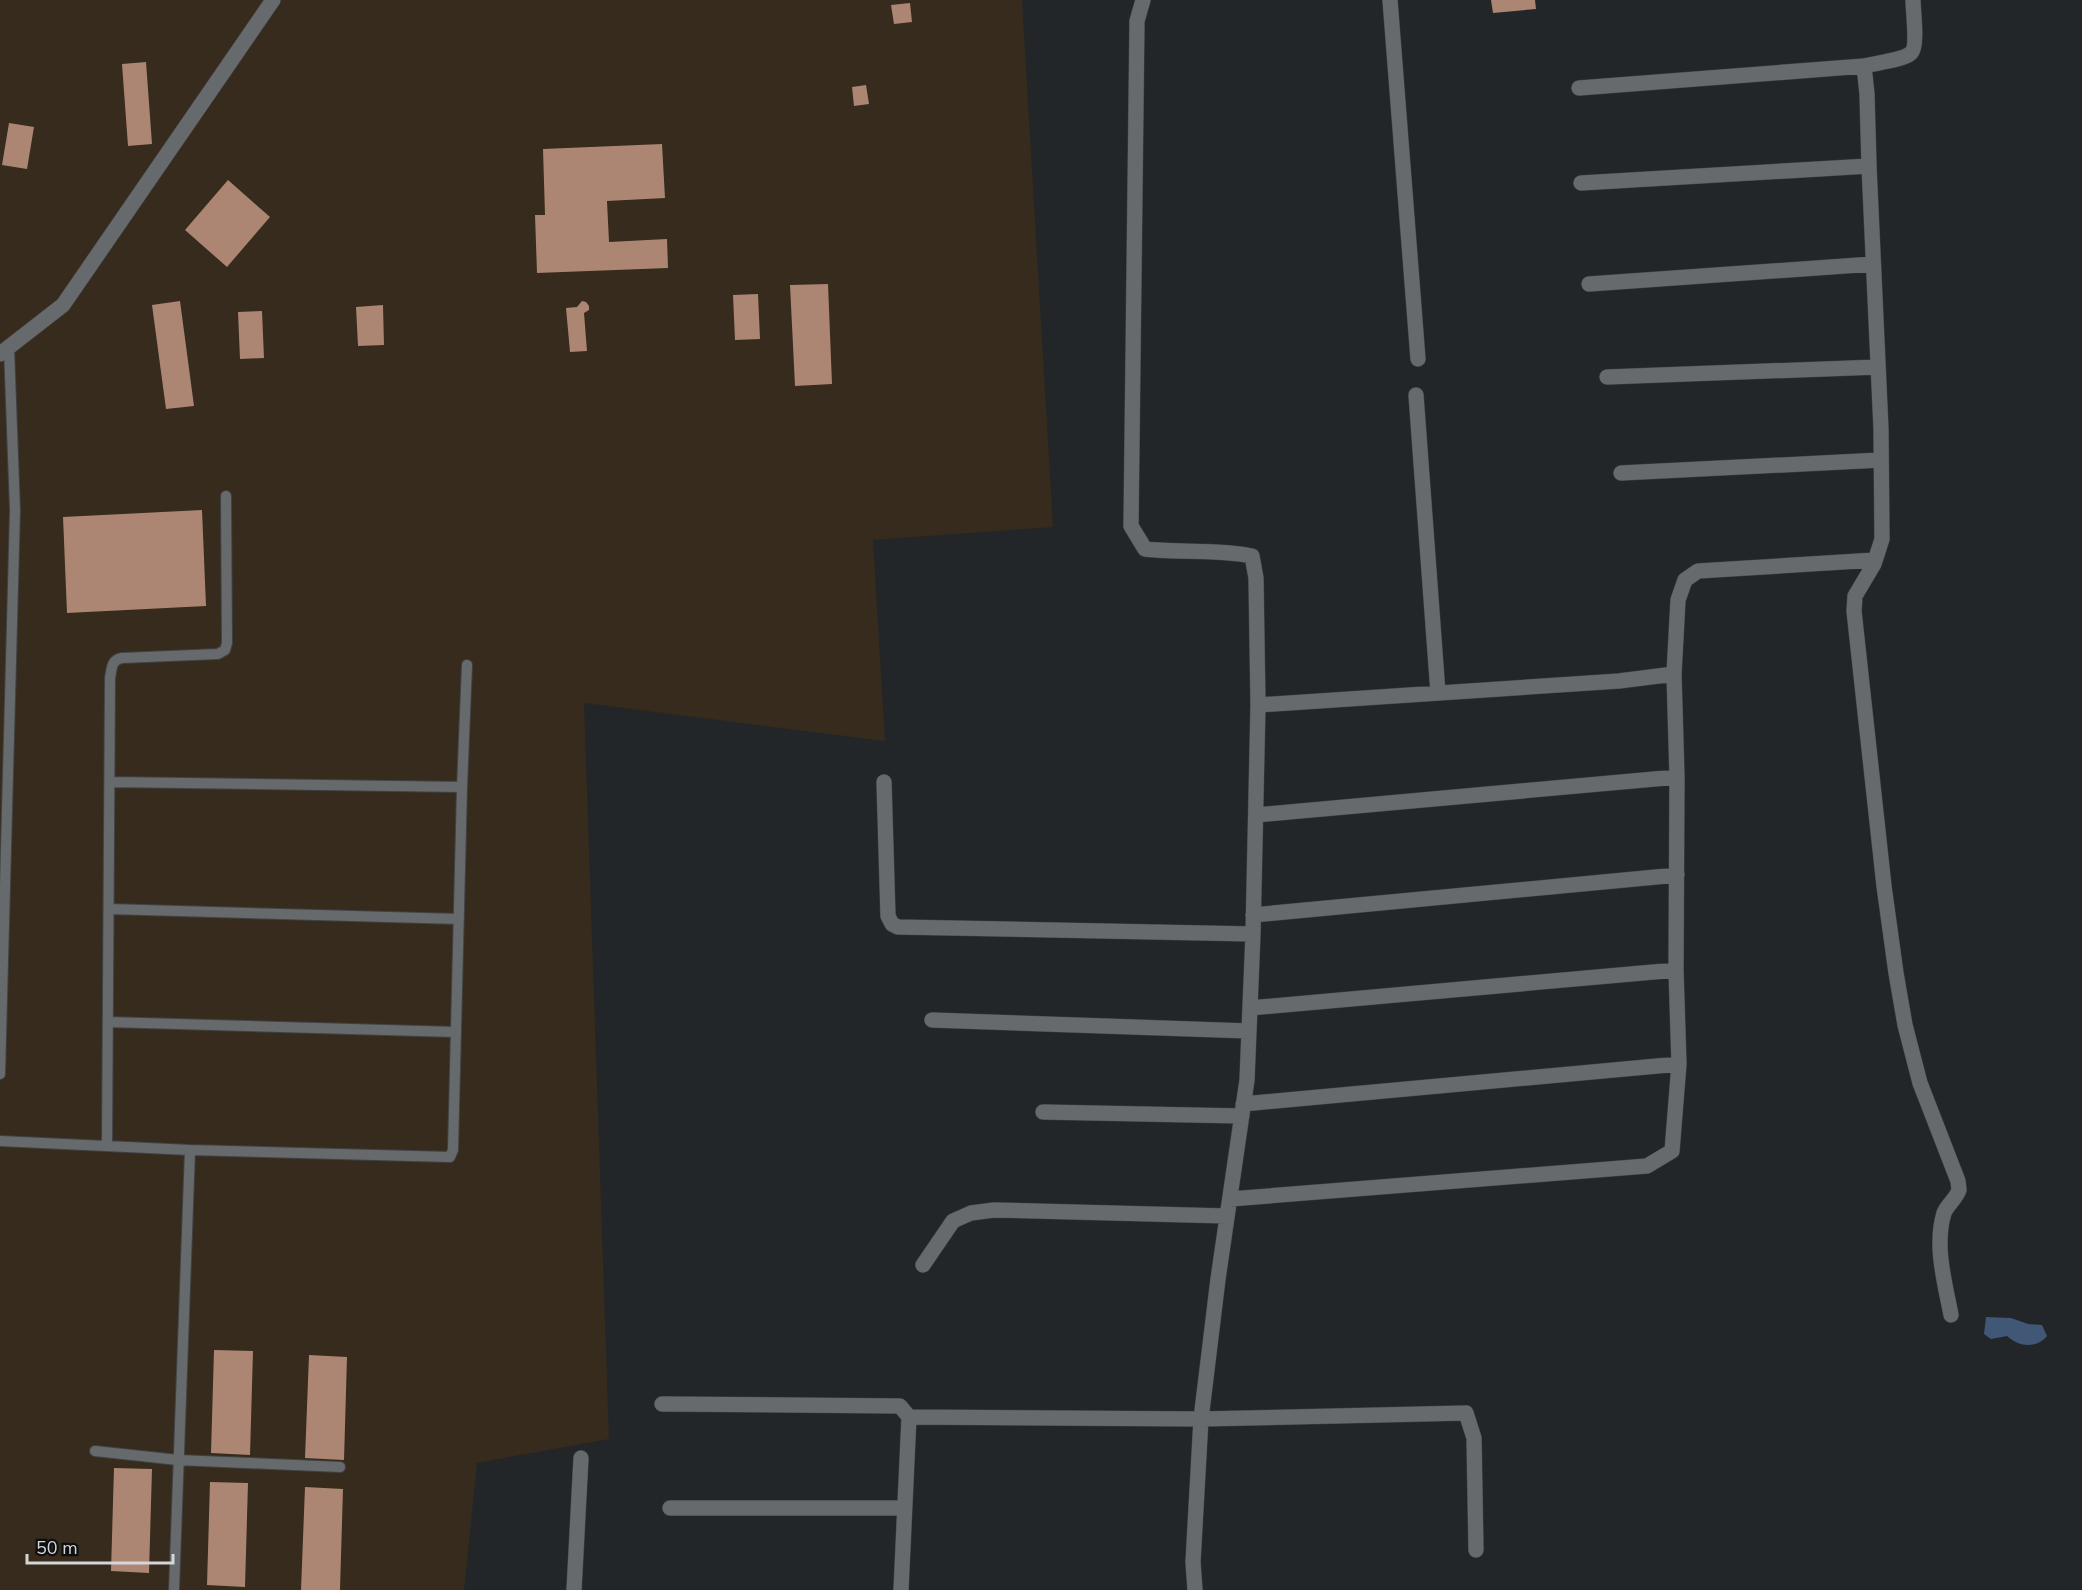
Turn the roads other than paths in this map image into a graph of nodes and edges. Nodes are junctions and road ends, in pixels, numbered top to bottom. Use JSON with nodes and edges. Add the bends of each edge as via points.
{"nodes":[{"id":1,"x":273,"y":0,"type":"edge"},
{"id":2,"x":1143,"y":0,"type":"edge"},
{"id":3,"x":1390,"y":0,"type":"edge"},
{"id":4,"x":1913,"y":0,"type":"edge"},
{"id":5,"x":1864,"y":66,"type":"junction"},
{"id":6,"x":1579,"y":88,"type":"dead end"},
{"id":7,"x":1869,"y":166,"type":"junction"},
{"id":8,"x":1581,"y":183,"type":"dead end"},
{"id":9,"x":1873,"y":264,"type":"junction"},
{"id":10,"x":1589,"y":284,"type":"dead end"},
{"id":11,"x":4,"y":351,"type":"edge"},
{"id":12,"x":1418,"y":359,"type":"dead end"},
{"id":13,"x":1878,"y":367,"type":"junction"},
{"id":14,"x":1607,"y":376,"type":"dead end"},
{"id":15,"x":1416,"y":395,"type":"dead end"},
{"id":16,"x":1881,"y":460,"type":"junction"},
{"id":17,"x":1621,"y":473,"type":"dead end"},
{"id":18,"x":226,"y":496,"type":"dead end"},
{"id":19,"x":1875,"y":560,"type":"junction"},
{"id":20,"x":467,"y":665,"type":"dead end"},
{"id":21,"x":1674,"y":674,"type":"junction"},
{"id":22,"x":1438,"y":693,"type":"junction"},
{"id":23,"x":1258,"y":705,"type":"junction"},
{"id":24,"x":1677,"y":777,"type":"junction"},
{"id":25,"x":111,"y":782,"type":"junction"},
{"id":26,"x":884,"y":783,"type":"dead end"},
{"id":27,"x":462,"y":787,"type":"junction"},
{"id":28,"x":1256,"y":814,"type":"junction"},
{"id":29,"x":1677,"y":875,"type":"junction"},
{"id":30,"x":109,"y":909,"type":"junction"},
{"id":31,"x":1253,"y":915,"type":"junction"},
{"id":32,"x":459,"y":919,"type":"junction"},
{"id":33,"x":1253,"y":934,"type":"junction"},
{"id":34,"x":1676,"y":970,"type":"junction"},
{"id":35,"x":1250,"y":1008,"type":"junction"},
{"id":36,"x":932,"y":1020,"type":"dead end"},
{"id":37,"x":108,"y":1022,"type":"junction"},
{"id":38,"x":1249,"y":1031,"type":"junction"},
{"id":39,"x":456,"y":1032,"type":"junction"},
{"id":40,"x":1679,"y":1064,"type":"junction"},
{"id":41,"x":0,"y":1074,"type":"edge"},
{"id":42,"x":1243,"y":1110,"type":"junction"},
{"id":43,"x":1043,"y":1112,"type":"dead end"},
{"id":44,"x":0,"y":1142,"type":"edge"},
{"id":45,"x":107,"y":1146,"type":"junction"},
{"id":46,"x":190,"y":1150,"type":"junction"},
{"id":47,"x":1230,"y":1199,"type":"junction"},
{"id":48,"x":1227,"y":1216,"type":"junction"},
{"id":49,"x":923,"y":1265,"type":"dead end"},
{"id":50,"x":1951,"y":1315,"type":"dead end"},
{"id":51,"x":662,"y":1404,"type":"dead end"},
{"id":52,"x":909,"y":1417,"type":"junction"},
{"id":53,"x":1201,"y":1419,"type":"junction"},
{"id":54,"x":95,"y":1451,"type":"dead end"},
{"id":55,"x":581,"y":1458,"type":"dead end"},
{"id":56,"x":178,"y":1460,"type":"junction"},
{"id":57,"x":340,"y":1467,"type":"dead end"},
{"id":58,"x":670,"y":1508,"type":"dead end"},
{"id":59,"x":904,"y":1508,"type":"junction"},
{"id":60,"x":1476,"y":1550,"type":"dead end"},
{"id":61,"x":174,"y":1590,"type":"edge"},
{"id":62,"x":574,"y":1590,"type":"edge"},
{"id":63,"x":901,"y":1590,"type":"edge"},
{"id":64,"x":1195,"y":1590,"type":"edge"}],
"edges":[{"from":1,"to":11,"type":"street","via":[[63,305]]},
{"from":2,"to":23,"type":"street","via":[[1137,21],[1131,526],[1144,549],[1252,556],[1256,578]]},
{"from":3,"to":12,"type":"street"},
{"from":4,"to":5,"type":"street","via":[[1915,46],[1911,53]]},
{"from":5,"to":6,"type":"street"},
{"from":5,"to":7,"type":"street"},
{"from":7,"to":8,"type":"street"},
{"from":7,"to":9,"type":"street"},
{"from":9,"to":10,"type":"street"},
{"from":9,"to":13,"type":"street"},
{"from":11,"to":41,"type":"lane","via":[[15,510]]},
{"from":13,"to":14,"type":"street"},
{"from":13,"to":16,"type":"street"},
{"from":15,"to":22,"type":"street"},
{"from":16,"to":17,"type":"street"},
{"from":16,"to":19,"type":"street","via":[[1882,539]]},
{"from":18,"to":25,"type":"lane","via":[[225,650],[218,654],[122,658],[112,663]]},
{"from":19,"to":21,"type":"street","via":[[1698,571],[1684,580],[1678,600]]},
{"from":19,"to":50,"type":"street","via":[[1855,596],[1854,610],[1884,886],[1903,1015],[1920,1083],[1958,1181],[1959,1190],[1945,1211],[1940,1234]]},
{"from":20,"to":27,"type":"lane"},
{"from":21,"to":22,"type":"street"},
{"from":21,"to":24,"type":"street"},
{"from":22,"to":23,"type":"street"},
{"from":23,"to":28,"type":"street"},
{"from":24,"to":28,"type":"street"},
{"from":24,"to":29,"type":"street"},
{"from":25,"to":27,"type":"lane"},
{"from":25,"to":30,"type":"lane"},
{"from":26,"to":33,"type":"street","via":[[888,916],[898,927]]},
{"from":27,"to":32,"type":"lane"},
{"from":28,"to":31,"type":"street"},
{"from":29,"to":31,"type":"street"},
{"from":29,"to":34,"type":"street"},
{"from":30,"to":32,"type":"lane"},
{"from":30,"to":37,"type":"lane"},
{"from":31,"to":33,"type":"street"},
{"from":32,"to":39,"type":"lane"},
{"from":33,"to":35,"type":"street"},
{"from":34,"to":35,"type":"street"},
{"from":34,"to":40,"type":"street"},
{"from":35,"to":38,"type":"street"},
{"from":36,"to":38,"type":"street"},
{"from":37,"to":39,"type":"lane"},
{"from":37,"to":45,"type":"lane"},
{"from":38,"to":42,"type":"street"},
{"from":39,"to":46,"type":"lane","via":[[450,1157]]},
{"from":40,"to":42,"type":"street"},
{"from":40,"to":47,"type":"street","via":[[1672,1151],[1647,1166]]},
{"from":42,"to":43,"type":"street"},
{"from":42,"to":47,"type":"street"},
{"from":44,"to":45,"type":"lane"},
{"from":45,"to":46,"type":"lane"},
{"from":46,"to":56,"type":"lane"},
{"from":47,"to":48,"type":"street"},
{"from":48,"to":49,"type":"street","via":[[994,1210],[971,1213],[953,1221]]},
{"from":48,"to":53,"type":"street"},
{"from":51,"to":52,"type":"street","via":[[900,1406]]},
{"from":52,"to":53,"type":"street"},
{"from":52,"to":59,"type":"street"},
{"from":53,"to":60,"type":"street","via":[[1466,1413],[1474,1438]]},
{"from":53,"to":64,"type":"street"},
{"from":54,"to":56,"type":"lane"},
{"from":55,"to":62,"type":"street"},
{"from":56,"to":57,"type":"lane"},
{"from":56,"to":61,"type":"lane"},
{"from":58,"to":59,"type":"street"},
{"from":59,"to":63,"type":"street"}]}
